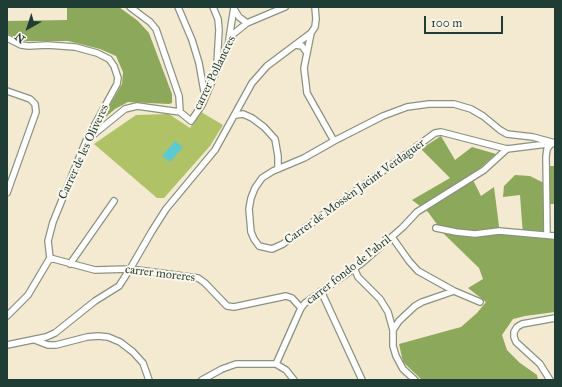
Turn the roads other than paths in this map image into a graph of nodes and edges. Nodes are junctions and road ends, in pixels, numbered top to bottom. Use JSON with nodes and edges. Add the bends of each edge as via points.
{"nodes":[{"id":1,"x":130,"y":7,"type":"edge"},
{"id":2,"x":178,"y":7,"type":"edge"},
{"id":3,"x":213,"y":7,"type":"edge"},
{"id":4,"x":285,"y":7,"type":"edge"},
{"id":5,"x":315,"y":7,"type":"edge"},
{"id":6,"x":234,"y":8,"type":"edge"},
{"id":7,"x":247,"y":23,"type":"junction"},
{"id":8,"x":311,"y":33,"type":"junction"},
{"id":9,"x":7,"y":38,"type":"edge"},
{"id":10,"x":228,"y":43,"type":"junction"},
{"id":11,"x":295,"y":45,"type":"junction"},
{"id":12,"x":307,"y":53,"type":"junction"},
{"id":13,"x":217,"y":70,"type":"junction"},
{"id":14,"x":7,"y":91,"type":"edge"},
{"id":15,"x":205,"y":97,"type":"junction"},
{"id":16,"x":180,"y":112,"type":"junction"},
{"id":17,"x":236,"y":115,"type":"junction"},
{"id":18,"x":86,"y":141,"type":"junction"},
{"id":19,"x":334,"y":141,"type":"junction"},
{"id":20,"x":555,"y":143,"type":"edge"},
{"id":21,"x":507,"y":149,"type":"junction"},
{"id":22,"x":278,"y":169,"type":"junction"},
{"id":23,"x":7,"y":193,"type":"edge"},
{"id":24,"x":114,"y":202,"type":"dead end"},
{"id":25,"x":436,"y":228,"type":"dead end"},
{"id":26,"x":547,"y":236,"type":"junction"},
{"id":27,"x":555,"y":236,"type":"edge"},
{"id":28,"x":392,"y":237,"type":"junction"},
{"id":29,"x":50,"y":258,"type":"junction"},
{"id":30,"x":70,"y":264,"type":"junction"},
{"id":31,"x":354,"y":268,"type":"junction"},
{"id":32,"x":130,"y":269,"type":"junction"},
{"id":33,"x":321,"y":291,"type":"junction"},
{"id":34,"x":454,"y":291,"type":"junction"},
{"id":35,"x":480,"y":302,"type":"dead end"},
{"id":36,"x":301,"y":308,"type":"junction"},
{"id":37,"x":7,"y":316,"type":"edge"},
{"id":38,"x":555,"y":318,"type":"edge"},
{"id":39,"x":393,"y":330,"type":"junction"},
{"id":40,"x":35,"y":340,"type":"junction"},
{"id":41,"x":7,"y":345,"type":"edge"},
{"id":42,"x":276,"y":364,"type":"junction"},
{"id":43,"x":149,"y":380,"type":"edge"},
{"id":44,"x":202,"y":380,"type":"edge"},
{"id":45,"x":294,"y":380,"type":"edge"},
{"id":46,"x":362,"y":380,"type":"edge"},
{"id":47,"x":415,"y":380,"type":"edge"},
{"id":48,"x":550,"y":380,"type":"edge"}],
"edges":[{"from":1,"to":16,"type":"street","via":[[156,29],[179,96]]},
{"from":2,"to":15,"type":"street","via":[[199,63]]},
{"from":3,"to":13,"type":"street","via":[[220,30]]},
{"from":4,"to":7,"type":"street","name":"carrer Pollancres"},
{"from":5,"to":8,"type":"street","via":[[315,27]]},
{"from":6,"to":7,"type":"street","via":[[239,17]]},
{"from":6,"to":10,"type":"street"},
{"from":7,"to":10,"type":"street","name":"carrer Pollancres","via":[[232,35]]},
{"from":8,"to":11,"type":"street"},
{"from":8,"to":12,"type":"street"},
{"from":9,"to":18,"type":"street","name":"Carrer de les Oliveres","via":[[21,45],[75,47],[102,55],[114,66],[117,84]]},
{"from":10,"to":13,"type":"street","name":"carrer Pollancres"},
{"from":11,"to":12,"type":"street","via":[[302,46]]},
{"from":11,"to":17,"type":"street","via":[[266,66],[252,83]]},
{"from":12,"to":19,"type":"street","via":[[304,68],[307,93]]},
{"from":13,"to":15,"type":"street","name":"carrer Pollancres"},
{"from":14,"to":23,"type":"street","via":[[30,99],[35,104],[36,112]]},
{"from":15,"to":16,"type":"street","name":"carrer Pollancres","via":[[191,121]]},
{"from":16,"to":18,"type":"street","name":"carrer Pollancres","via":[[137,106],[125,109]]},
{"from":17,"to":22,"type":"street","via":[[243,114],[252,118],[275,139]]},
{"from":17,"to":32,"type":"street","via":[[216,150],[166,209]]},
{"from":18,"to":29,"type":"street","name":"Carrer de les Oliveres","via":[[50,231]]},
{"from":19,"to":20,"type":"street","name":"Carrer de Mossèn Jacint Verdaguer","via":[[407,107],[454,104],[471,109],[507,134]]},
{"from":19,"to":22,"type":"street","name":"Carrer de Mossèn Jacint Verdaguer"},
{"from":20,"to":21,"type":"street","name":"Carrer de Mossèn Jacint Verdaguer"},
{"from":20,"to":26,"type":"street","via":[[550,145],[546,157]]},
{"from":21,"to":22,"type":"street","name":"Carrer de Mossèn Jacint Verdaguer","via":[[441,132],[435,133],[283,244],[277,248],[266,248],[259,246],[254,239],[249,222],[249,209],[255,188],[262,178]]},
{"from":21,"to":28,"type":"street","name":"carrer fondo de l'abril","via":[[484,170],[416,212]]},
{"from":24,"to":30,"type":"street"},
{"from":25,"to":26,"type":"street","via":[[475,234],[499,231]]},
{"from":26,"to":27,"type":"street"},
{"from":28,"to":31,"type":"street","name":"carrer fondo de l'abril"},
{"from":28,"to":34,"type":"street","via":[[415,268]]},
{"from":29,"to":30,"type":"street","name":"carrer moreres"},
{"from":29,"to":37,"type":"street","via":[[28,294]]},
{"from":30,"to":32,"type":"street","name":"carrer moreres","via":[[95,270]]},
{"from":31,"to":33,"type":"street","name":"carrer fondo de l'abril"},
{"from":31,"to":39,"type":"street","via":[[358,277],[380,299],[388,312]]},
{"from":32,"to":36,"type":"street","name":"carrer moreres","via":[[198,278],[227,306],[234,307],[286,296],[292,298]]},
{"from":32,"to":40,"type":"street","via":[[119,286],[110,293],[95,301],[55,333]]},
{"from":33,"to":36,"type":"street","name":"carrer fondo de l'abril"},
{"from":33,"to":46,"type":"street"},
{"from":34,"to":35,"type":"street"},
{"from":34,"to":39,"type":"street","via":[[415,306]]},
{"from":36,"to":42,"type":"street","name":"carrer fondo de l'abril"},
{"from":38,"to":48,"type":"street","via":[[522,324],[514,332],[516,342],[540,364]]},
{"from":39,"to":47,"type":"street","via":[[396,356]]},
{"from":40,"to":41,"type":"street"},
{"from":40,"to":43,"type":"street","via":[[56,345],[87,337],[108,337],[133,352],[142,363]]},
{"from":42,"to":44,"type":"street","via":[[236,364]]},
{"from":42,"to":45,"type":"street","via":[[286,370]]}]}
